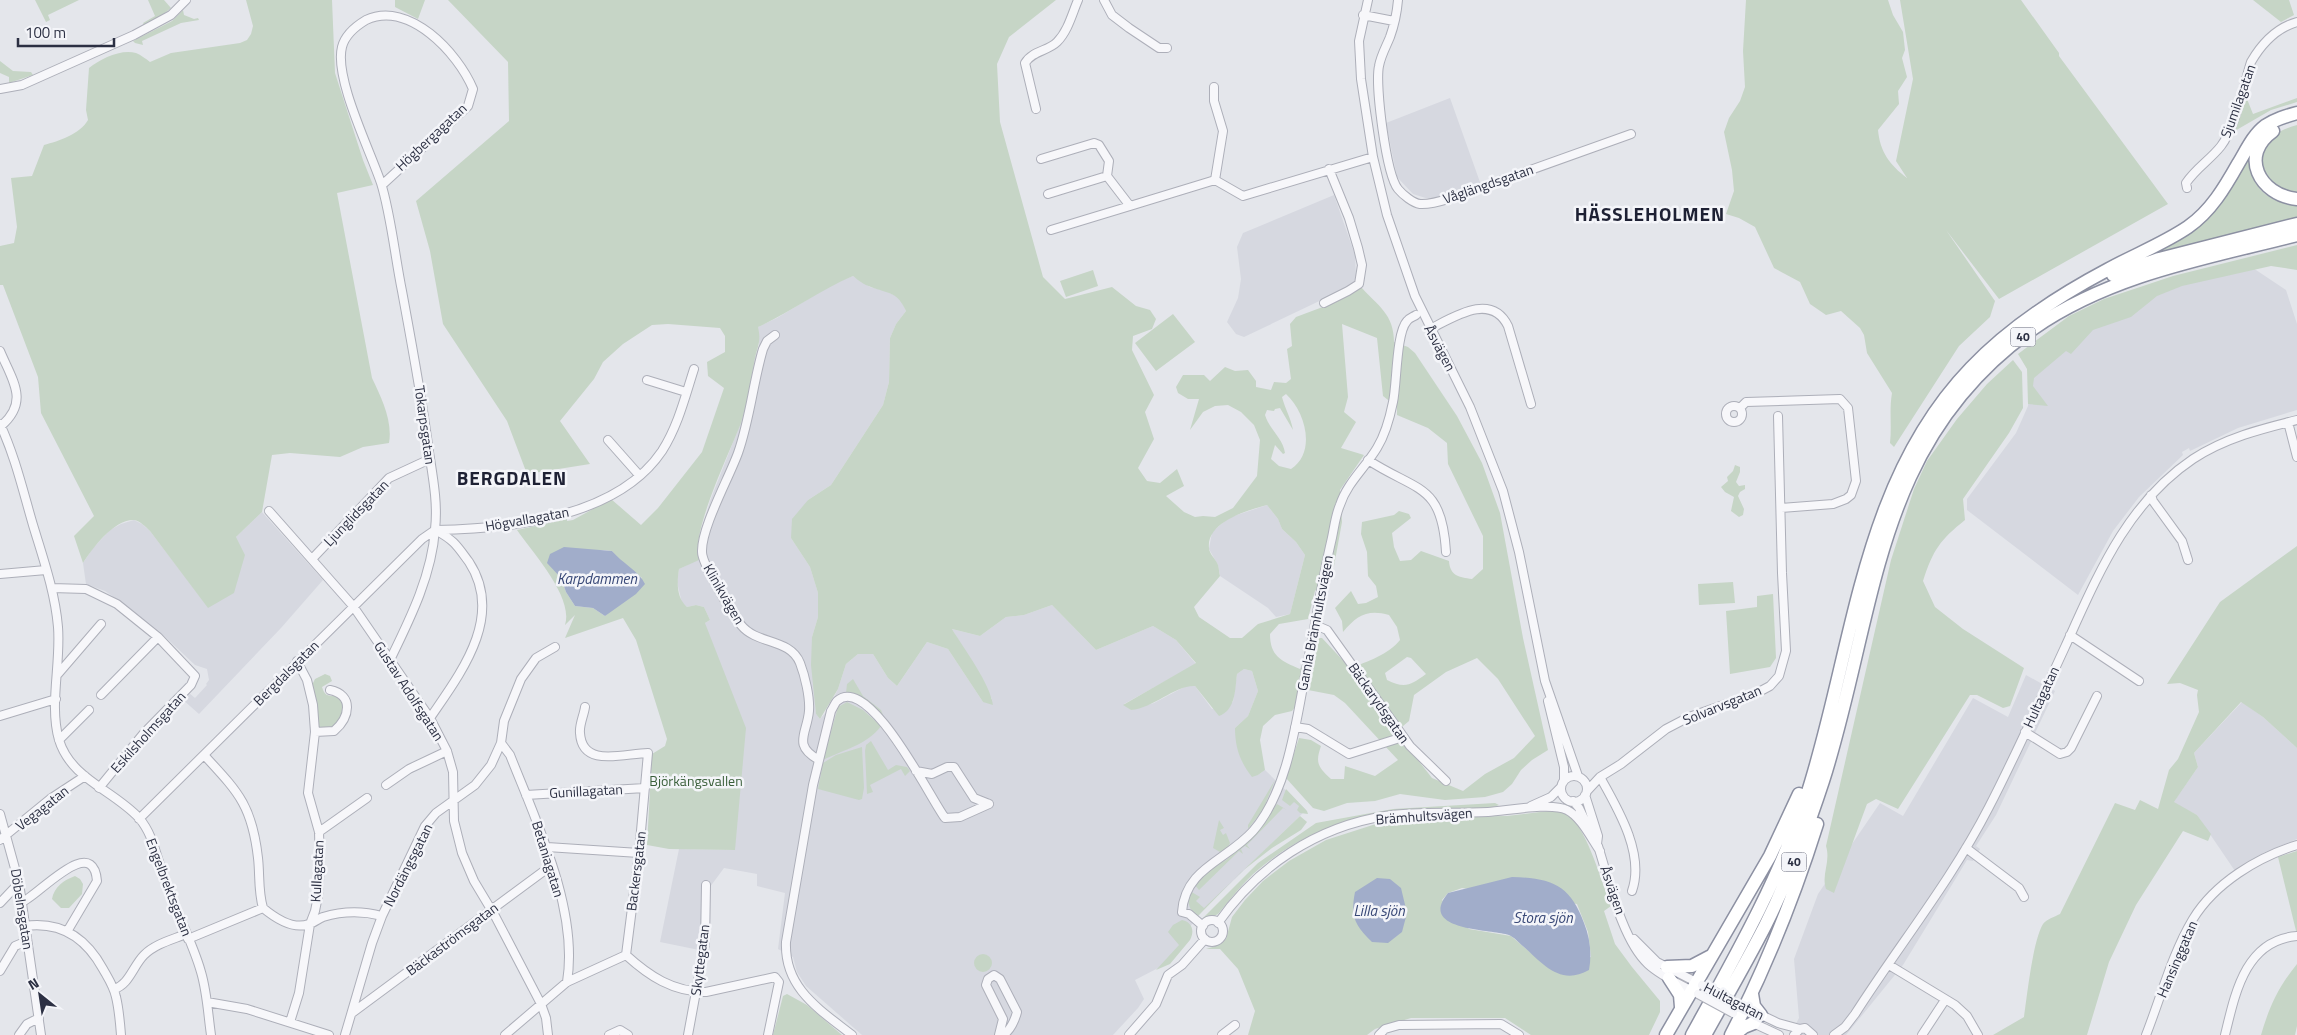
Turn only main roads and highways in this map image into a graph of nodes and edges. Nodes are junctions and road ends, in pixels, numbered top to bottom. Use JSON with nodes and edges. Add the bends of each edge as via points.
{"nodes":[{"id":1,"x":2297,"y":113,"type":"edge"},
{"id":2,"x":2297,"y":122,"type":"edge"},
{"id":3,"x":2297,"y":199,"type":"edge"},
{"id":4,"x":2297,"y":224,"type":"edge"},
{"id":5,"x":2297,"y":235,"type":"edge"},
{"id":6,"x":2055,"y":302,"type":"junction"},
{"id":7,"x":1837,"y":731,"type":"junction"},
{"id":8,"x":1820,"y":752,"type":"junction"},
{"id":9,"x":1711,"y":956,"type":"junction"},
{"id":10,"x":1752,"y":994,"type":"junction"},
{"id":11,"x":1682,"y":1007,"type":"junction"},
{"id":12,"x":1666,"y":1035,"type":"edge"},
{"id":13,"x":1692,"y":1035,"type":"edge"},
{"id":14,"x":1705,"y":1035,"type":"edge"},
{"id":15,"x":1733,"y":1035,"type":"edge"}],
"edges":[{"from":1,"to":6,"type":"highway","via":[[2276,120],[2258,132],[2219,196],[2192,224],[2100,273]]},
{"from":2,"to":3,"type":"highway","via":[[2266,136],[2256,163],[2261,180],[2267,187],[2282,196]]},
{"from":4,"to":6,"type":"highway","number":"40","via":[[2127,270]]},
{"from":5,"to":7,"type":"highway","number":"40","via":[[2157,271],[2090,296],[2034,328],[1984,370],[1941,422],[1903,490],[1885,538]]},
{"from":6,"to":8,"type":"highway","number":"40","via":[[2019,326],[1971,367],[1931,417],[1909,455],[1888,499],[1869,555]]},
{"from":7,"to":10,"type":"highway","via":[[1831,775],[1806,858]]},
{"from":7,"to":14,"type":"highway","number":"40","via":[[1805,834],[1785,882]]},
{"from":8,"to":9,"type":"highway","via":[[1770,856]]},
{"from":8,"to":13,"type":"highway","number":"40","via":[[1807,796],[1774,879]]},
{"from":9,"to":11,"type":"highway","via":[[1697,988]]},
{"from":9,"to":11,"type":"highway","via":[[1668,973],[1680,995]]},
{"from":10,"to":15,"type":"highway","via":[[1740,1010]]},
{"from":10,"to":15,"type":"highway","via":[[1758,1019]]},
{"from":11,"to":12,"type":"highway"}]}
